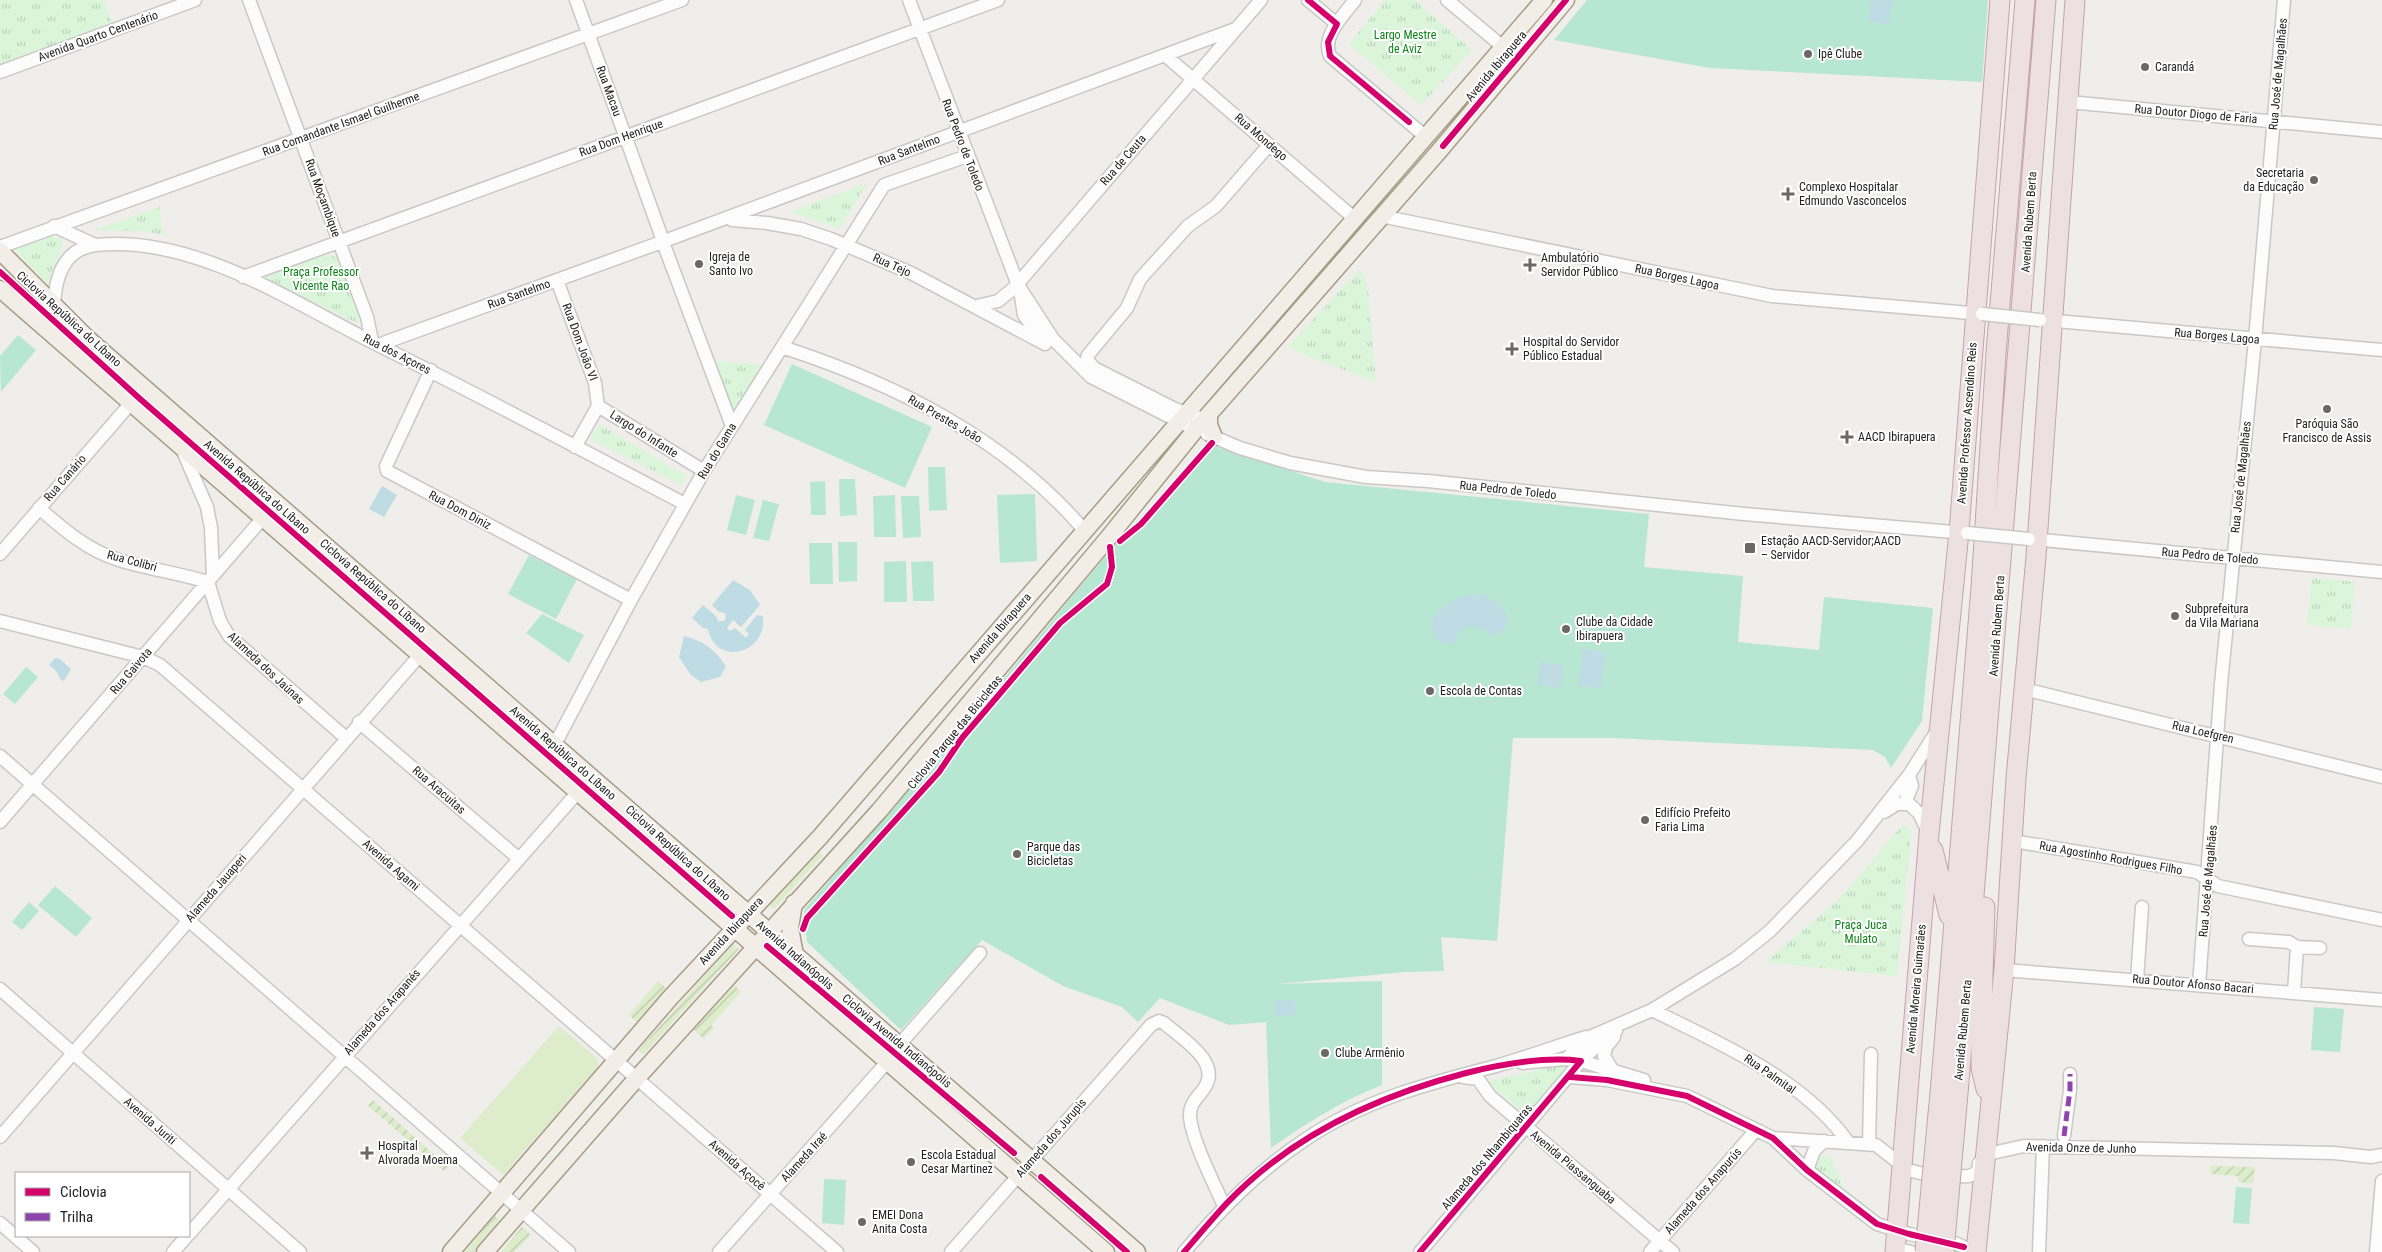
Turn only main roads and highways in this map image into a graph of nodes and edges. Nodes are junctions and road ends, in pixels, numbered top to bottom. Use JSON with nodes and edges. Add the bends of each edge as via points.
{"nodes":[{"id":1,"x":1544,"y":0,"type":"edge"},
{"id":2,"x":1566,"y":0,"type":"edge"},
{"id":3,"x":2000,"y":0,"type":"edge"},
{"id":4,"x":2024,"y":0,"type":"edge"},
{"id":5,"x":2046,"y":0,"type":"edge"},
{"id":6,"x":2076,"y":0,"type":"edge"},
{"id":7,"x":1382,"y":187,"type":"junction"},
{"id":8,"x":1381,"y":216,"type":"junction"},
{"id":9,"x":0,"y":251,"type":"edge"},
{"id":10,"x":24,"y":276,"type":"junction"},
{"id":11,"x":1,"y":292,"type":"edge"},
{"id":12,"x":131,"y":403,"type":"junction"},
{"id":13,"x":1203,"y":421,"type":"junction"},
{"id":14,"x":1214,"y":437,"type":"road end"},
{"id":15,"x":203,"y":440,"type":"junction"},
{"id":16,"x":1940,"y":727,"type":"joint"},
{"id":17,"x":1988,"y":732,"type":"junction"},
{"id":18,"x":578,"y":792,"type":"junction"},
{"id":19,"x":621,"y":804,"type":"junction"},
{"id":20,"x":1930,"y":834,"type":"junction"},
{"id":21,"x":795,"y":901,"type":"junction"},
{"id":22,"x":747,"y":914,"type":"junction"},
{"id":23,"x":734,"y":929,"type":"junction"},
{"id":24,"x":768,"y":932,"type":"junction"},
{"id":25,"x":1953,"y":933,"type":"junction"},
{"id":26,"x":754,"y":947,"type":"junction"},
{"id":27,"x":795,"y":955,"type":"junction"},
{"id":28,"x":1950,"y":1082,"type":"junction"},
{"id":29,"x":1991,"y":1096,"type":"junction"},
{"id":30,"x":1900,"y":1246,"type":"edge"},
{"id":31,"x":451,"y":1252,"type":"edge"},
{"id":32,"x":485,"y":1252,"type":"edge"},
{"id":33,"x":1106,"y":1252,"type":"edge"},
{"id":34,"x":1137,"y":1252,"type":"edge"},
{"id":35,"x":1926,"y":1252,"type":"edge"},
{"id":36,"x":1944,"y":1252,"type":"edge"},
{"id":37,"x":1975,"y":1252,"type":"edge"}],
"edges":[{"from":1,"to":7,"type":"main road","name":"Avenida Ibirapuera"},
{"from":2,"to":8,"type":"main road","name":"Avenida Ibirapuera"},
{"from":3,"to":16,"type":"highway","name":"Avenida Professor Ascendino Reis","via":[[1963,533]]},
{"from":4,"to":25,"type":"highway","name":"Avenida Rubem Berta","via":[[1996,354],[1982,587]]},
{"from":5,"to":17,"type":"highway","name":"Avenida Rubem Berta"},
{"from":6,"to":29,"type":"highway","via":[[2069,102],[2046,320],[2024,689],[2004,970]]},
{"from":7,"to":8,"type":"main road","via":[[1378,197]]},
{"from":7,"to":22,"type":"main road","name":"Avenida Ibirapuera","via":[[820,837]]},
{"from":8,"to":13,"type":"main road","name":"Avenida Ibirapuera"},
{"from":9,"to":10,"type":"main road","name":"Avenida República do Líbano"},
{"from":10,"to":11,"type":"main road"},
{"from":10,"to":15,"type":"main road","name":"Avenida República do Líbano","via":[[87,338]]},
{"from":11,"to":12,"type":"main road","name":"Avenida República do Líbano"},
{"from":12,"to":15,"type":"main road","via":[[139,398],[146,399]]},
{"from":12,"to":18,"type":"main road","name":"Avenida República do Líbano"},
{"from":13,"to":14,"type":"main road","via":[[1209,425]]},
{"from":13,"to":21,"type":"main road","name":"Avenida Ibirapuera","via":[[879,810]]},
{"from":15,"to":19,"type":"main road","name":"Avenida República do Líbano"},
{"from":16,"to":20,"type":"highway","name":"Avenida Moreira Guimarães"},
{"from":17,"to":28,"type":"highway","name":"Avenida Rubem Berta"},
{"from":17,"to":29,"type":"highway","via":[[1992,772],[1980,1045],[1982,1076]]},
{"from":18,"to":19,"type":"main road","via":[[589,790]]},
{"from":18,"to":23,"type":"main road","name":"Avenida República do Líbano"},
{"from":19,"to":22,"type":"main road","name":"Avenida República do Líbano"},
{"from":20,"to":25,"type":"highway"},
{"from":20,"to":30,"type":"highway","name":"Avenida Moreira Guimarães","via":[[1902,1166]]},
{"from":21,"to":24,"type":"main road","name":"Avenida Ibirapuera"},
{"from":21,"to":27,"type":"main road","via":[[790,928]]},
{"from":22,"to":23,"type":"main road","name":"Avenida Ibirapuera"},
{"from":22,"to":24,"type":"main road","name":"Avenida Indianópolis"},
{"from":23,"to":26,"type":"main road","name":"Avenida Indianópolis"},
{"from":23,"to":31,"type":"main road","name":"Avenida Ibirapuera","via":[[616,1059]]},
{"from":24,"to":26,"type":"main road","name":"Avenida Ibirapuera"},
{"from":24,"to":27,"type":"main road","name":"Avenida Indianópolis"},
{"from":25,"to":28,"type":"highway","name":"Avenida Rubem Berta"},
{"from":26,"to":32,"type":"main road","name":"Avenida Ibirapuera"},
{"from":26,"to":33,"type":"main road","name":"Avenida Indianópolis"},
{"from":27,"to":34,"type":"main road","name":"Avenida Indianópolis"},
{"from":28,"to":35,"type":"highway","name":"Avenida Rubem Berta","bridge":true},
{"from":28,"to":36,"type":"highway","name":"Avenida Rubem Berta","bridge":true},
{"from":29,"to":37,"type":"highway"}]}
